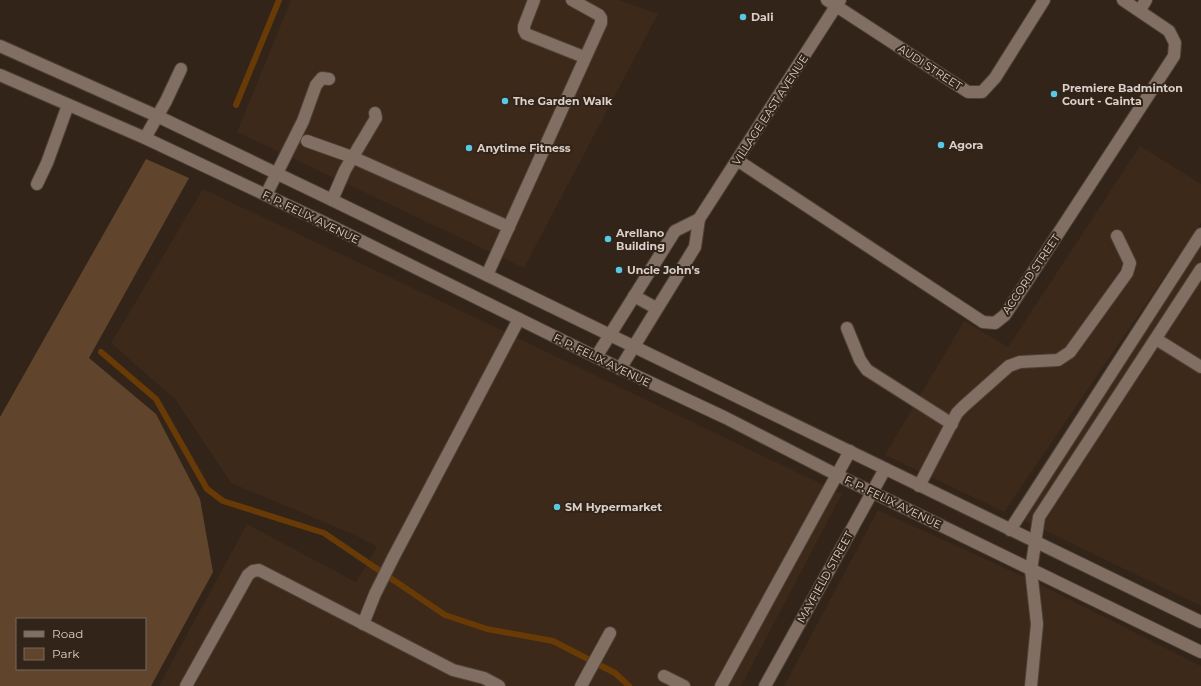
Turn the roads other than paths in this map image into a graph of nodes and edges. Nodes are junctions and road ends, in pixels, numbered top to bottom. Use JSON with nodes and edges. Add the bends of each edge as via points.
{"nodes":[{"id":1,"x":534,"y":0,"type":"edge"},
{"id":2,"x":572,"y":0,"type":"edge"},
{"id":3,"x":1044,"y":0,"type":"edge"},
{"id":4,"x":1123,"y":0,"type":"edge"},
{"id":5,"x":834,"y":2,"type":"edge"},
{"id":6,"x":1143,"y":5,"type":"edge"},
{"id":7,"x":0,"y":46,"type":"edge"},
{"id":8,"x":584,"y":57,"type":"junction"},
{"id":9,"x":181,"y":69,"type":"dead end"},
{"id":10,"x":0,"y":74,"type":"edge"},
{"id":11,"x":329,"y":79,"type":"dead end"},
{"id":12,"x":68,"y":105,"type":"junction"},
{"id":13,"x":375,"y":113,"type":"dead end"},
{"id":14,"x":157,"y":116,"type":"junction"},
{"id":15,"x":145,"y":138,"type":"junction"},
{"id":16,"x":307,"y":141,"type":"dead end"},
{"id":17,"x":352,"y":157,"type":"junction"},
{"id":18,"x":737,"y":160,"type":"junction"},
{"id":19,"x":277,"y":173,"type":"junction"},
{"id":20,"x":37,"y":184,"type":"dead end"},
{"id":21,"x":266,"y":196,"type":"junction"},
{"id":22,"x":332,"y":200,"type":"junction"},
{"id":23,"x":699,"y":219,"type":"junction"},
{"id":24,"x":509,"y":227,"type":"junction"},
{"id":25,"x":1201,"y":234,"type":"edge"},
{"id":26,"x":1117,"y":236,"type":"dead end"},
{"id":27,"x":1201,"y":269,"type":"edge"},
{"id":28,"x":487,"y":275,"type":"junction"},
{"id":29,"x":634,"y":296,"type":"junction"},
{"id":30,"x":656,"y":308,"type":"junction"},
{"id":31,"x":519,"y":319,"type":"junction"},
{"id":32,"x":847,"y":328,"type":"dead end"},
{"id":33,"x":610,"y":335,"type":"junction"},
{"id":34,"x":1156,"y":338,"type":"junction"},
{"id":35,"x":632,"y":346,"type":"junction"},
{"id":36,"x":596,"y":357,"type":"junction"},
{"id":37,"x":1201,"y":367,"type":"edge"},
{"id":38,"x":620,"y":369,"type":"junction"},
{"id":39,"x":952,"y":424,"type":"junction"},
{"id":40,"x":850,"y":451,"type":"junction"},
{"id":41,"x":885,"y":469,"type":"junction"},
{"id":42,"x":837,"y":475,"type":"junction"},
{"id":43,"x":919,"y":486,"type":"junction"},
{"id":44,"x":872,"y":492,"type":"junction"},
{"id":45,"x":1010,"y":530,"type":"junction"},
{"id":46,"x":1035,"y":542,"type":"junction"},
{"id":47,"x":1031,"y":570,"type":"junction"},
{"id":48,"x":1201,"y":622,"type":"edge"},
{"id":49,"x":363,"y":624,"type":"junction"},
{"id":50,"x":610,"y":633,"type":"dead end"},
{"id":51,"x":1201,"y":652,"type":"edge"},
{"id":52,"x":664,"y":676,"type":"dead end"},
{"id":53,"x":186,"y":686,"type":"edge"},
{"id":54,"x":499,"y":686,"type":"edge"},
{"id":55,"x":581,"y":686,"type":"edge"},
{"id":56,"x":684,"y":686,"type":"edge"},
{"id":57,"x":721,"y":686,"type":"edge"},
{"id":58,"x":765,"y":686,"type":"edge"},
{"id":59,"x":1030,"y":686,"type":"edge"}],
"edges":[{"from":1,"to":8,"type":"main road","via":[[524,26],[526,34]]},
{"from":2,"to":8,"type":"main road","via":[[601,18]]},
{"from":3,"to":5,"type":"main road","name":"AUDI STREET","via":[[996,78],[982,92],[968,92]]},
{"from":4,"to":6,"type":"main road","name":"ACCORD STREET"},
{"from":5,"to":18,"type":"main road","name":"VILLAGE EAST AVENUE"},
{"from":6,"to":18,"type":"main road","name":"ACCORD STREET","via":[[1169,31],[1175,43],[1174,56],[1005,315],[994,323],[983,322]]},
{"from":7,"to":14,"type":"main road"},
{"from":8,"to":24,"type":"main road"},
{"from":9,"to":14,"type":"main road"},
{"from":10,"to":12,"type":"main road","name":"F. P. FELIX AVENUE"},
{"from":11,"to":19,"type":"main road","via":[[322,78],[316,86],[303,121]]},
{"from":12,"to":15,"type":"main road","name":"F. P. FELIX AVENUE"},
{"from":12,"to":20,"type":"main road"},
{"from":13,"to":17,"type":"main road","via":[[376,118]]},
{"from":14,"to":15,"type":"main road"},
{"from":14,"to":19,"type":"main road"},
{"from":15,"to":21,"type":"main road","name":"F. P. FELIX AVENUE"},
{"from":16,"to":17,"type":"main road"},
{"from":17,"to":22,"type":"main road"},
{"from":17,"to":24,"type":"main road"},
{"from":18,"to":23,"type":"main road","name":"VILLAGE EAST AVENUE"},
{"from":19,"to":21,"type":"main road"},
{"from":19,"to":22,"type":"main road"},
{"from":21,"to":31,"type":"main road","name":"F. P. FELIX AVENUE"},
{"from":22,"to":28,"type":"main road"},
{"from":23,"to":29,"type":"main road","via":[[675,231]]},
{"from":23,"to":30,"type":"main road","name":"VILLAGE EAST AVENUE","via":[[695,247]]},
{"from":24,"to":28,"type":"main road"},
{"from":25,"to":45,"type":"main road"},
{"from":26,"to":39,"type":"main road","via":[[1130,263],[1127,273],[1070,352],[1058,360],[1020,362],[1009,366],[957,413]]},
{"from":27,"to":34,"type":"main road"},
{"from":28,"to":33,"type":"main road"},
{"from":29,"to":30,"type":"main road"},
{"from":29,"to":33,"type":"main road"},
{"from":30,"to":35,"type":"main road","name":"VILLAGE EAST AVENUE"},
{"from":31,"to":36,"type":"main road","name":"F. P. FELIX AVENUE"},
{"from":31,"to":49,"type":"main road","via":[[393,558]]},
{"from":32,"to":39,"type":"main road","via":[[860,360],[867,370]]},
{"from":33,"to":35,"type":"main road"},
{"from":33,"to":36,"type":"main road"},
{"from":34,"to":37,"type":"main road"},
{"from":34,"to":46,"type":"main road","via":[[1039,517]]},
{"from":35,"to":38,"type":"main road","name":"VILLAGE EAST AVENUE"},
{"from":35,"to":40,"type":"main road"},
{"from":36,"to":38,"type":"main road","name":"F. P. FELIX AVENUE"},
{"from":38,"to":42,"type":"main road","name":"F. P. FELIX AVENUE","via":[[726,418]]},
{"from":39,"to":43,"type":"main road"},
{"from":40,"to":41,"type":"main road"},
{"from":40,"to":42,"type":"main road"},
{"from":41,"to":43,"type":"main road"},
{"from":41,"to":44,"type":"main road","name":"MAYFIELD STREET"},
{"from":42,"to":44,"type":"main road","name":"F. P. FELIX AVENUE"},
{"from":42,"to":57,"type":"main road"},
{"from":43,"to":45,"type":"main road"},
{"from":44,"to":47,"type":"main road","name":"F. P. FELIX AVENUE"},
{"from":44,"to":58,"type":"main road","name":"MAYFIELD STREET"},
{"from":45,"to":46,"type":"main road"},
{"from":46,"to":47,"type":"main road"},
{"from":46,"to":48,"type":"main road"},
{"from":47,"to":51,"type":"main road","name":"F. P. FELIX AVENUE"},
{"from":47,"to":59,"type":"main road","via":[[1037,624]]},
{"from":49,"to":53,"type":"main road","via":[[259,570],[253,571],[248,575]]},
{"from":49,"to":54,"type":"main road","via":[[453,670],[484,678]]},
{"from":50,"to":55,"type":"main road"},
{"from":52,"to":56,"type":"main road"}]}
